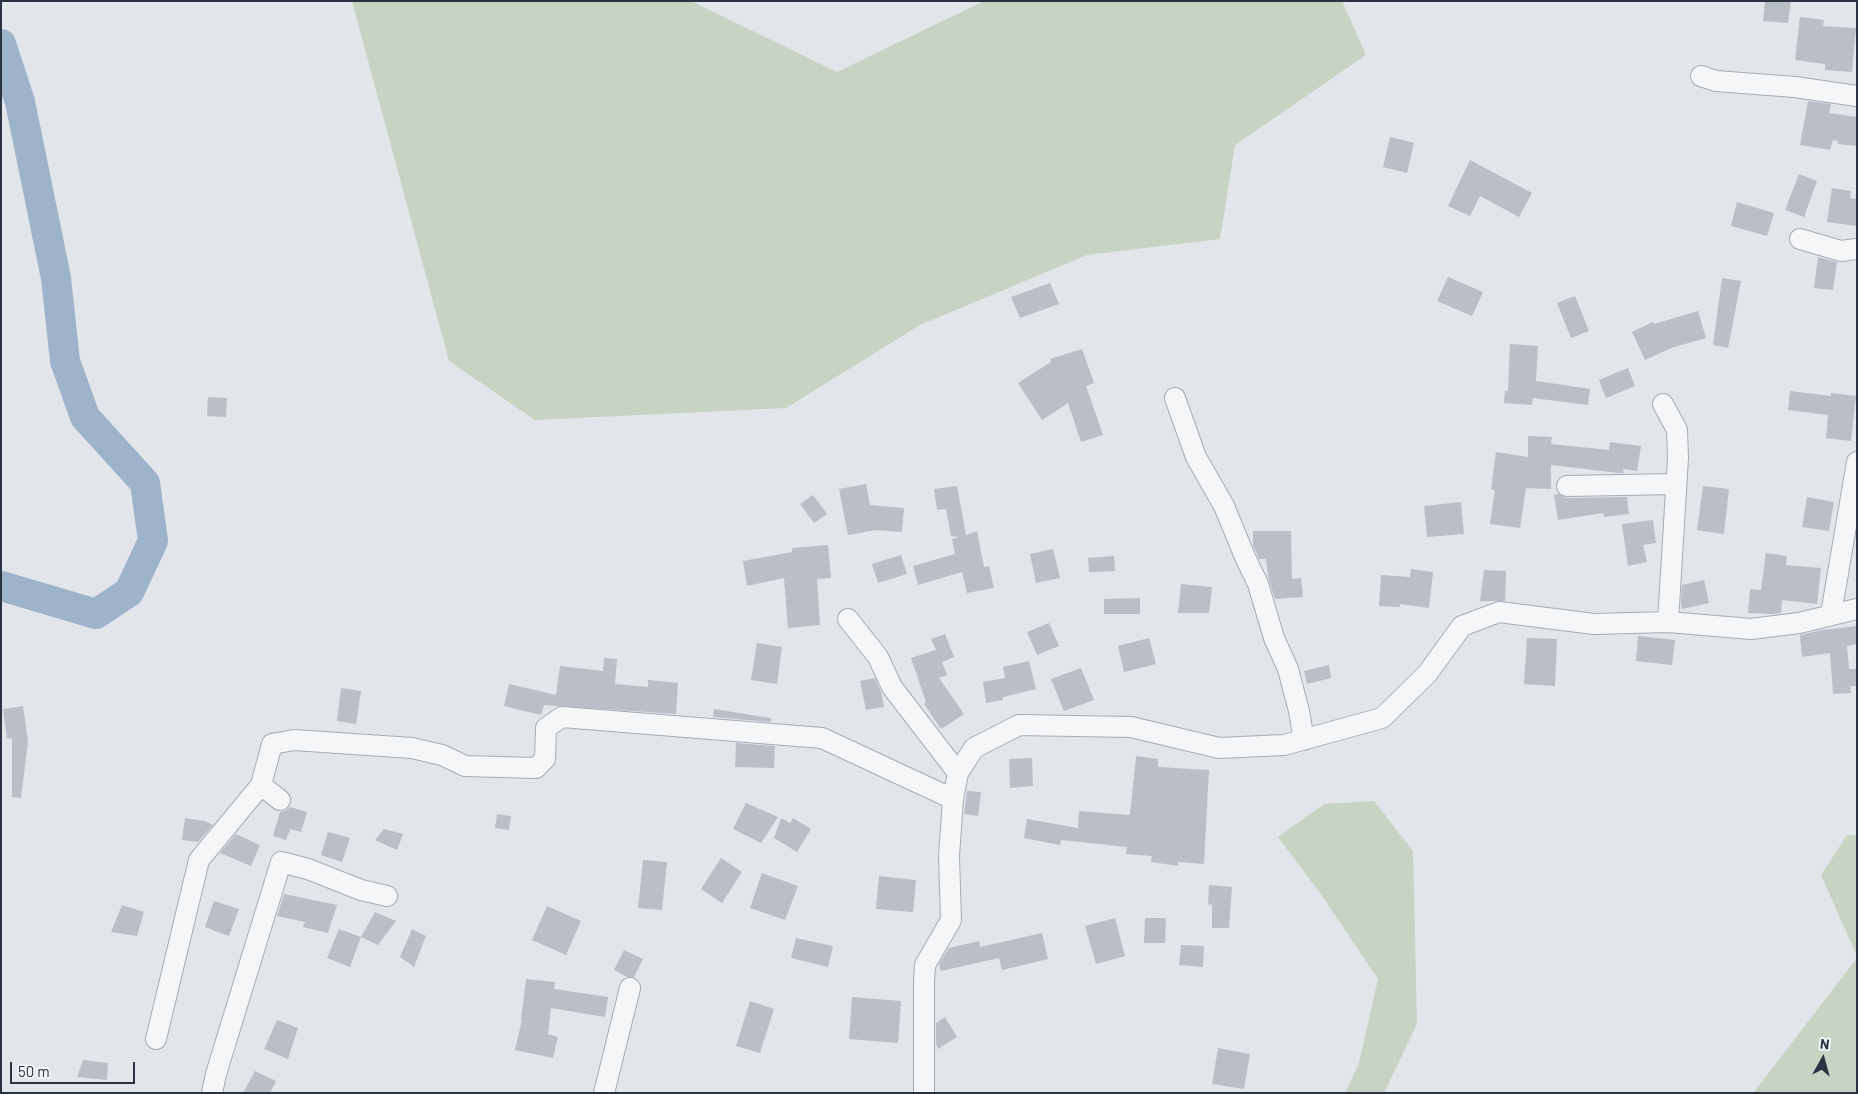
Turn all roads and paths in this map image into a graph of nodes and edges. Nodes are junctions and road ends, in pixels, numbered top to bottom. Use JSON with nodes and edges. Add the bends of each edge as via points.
{"nodes":[{"id":1,"x":1701,"y":76,"type":"dead end"},
{"id":2,"x":1857,"y":96,"type":"edge"},
{"id":3,"x":1800,"y":239,"type":"dead end"},
{"id":4,"x":1857,"y":250,"type":"edge"},
{"id":5,"x":1175,"y":398,"type":"dead end"},
{"id":6,"x":1664,"y":404,"type":"dead end"},
{"id":7,"x":1857,"y":462,"type":"edge"},
{"id":8,"x":1676,"y":484,"type":"junction"},
{"id":9,"x":1567,"y":486,"type":"dead end"},
{"id":10,"x":1857,"y":609,"type":"edge"},
{"id":11,"x":1831,"y":614,"type":"junction"},
{"id":12,"x":848,"y":619,"type":"dead end"},
{"id":13,"x":1668,"y":622,"type":"junction"},
{"id":14,"x":1304,"y":740,"type":"junction"},
{"id":15,"x":958,"y":773,"type":"junction"},
{"id":16,"x":261,"y":786,"type":"junction"},
{"id":17,"x":953,"y":799,"type":"junction"},
{"id":18,"x":280,"y":800,"type":"dead end"},
{"id":19,"x":387,"y":896,"type":"dead end"},
{"id":20,"x":630,"y":988,"type":"dead end"},
{"id":21,"x":156,"y":1039,"type":"dead end"},
{"id":22,"x":212,"y":1093,"type":"edge"},
{"id":23,"x":604,"y":1093,"type":"edge"},
{"id":24,"x":924,"y":1093,"type":"edge"}],
"edges":[{"from":1,"to":2,"type":"street","via":[[1716,82],[1795,87]]},
{"from":3,"to":4,"type":"street","via":[[1841,251]]},
{"from":5,"to":14,"type":"street","via":[[1196,457],[1224,506],[1258,584],[1274,638],[1288,669]]},
{"from":6,"to":8,"type":"street","via":[[1677,430]]},
{"from":7,"to":11,"type":"street"},
{"from":8,"to":9,"type":"street"},
{"from":8,"to":13,"type":"street"},
{"from":10,"to":11,"type":"street"},
{"from":11,"to":13,"type":"street","via":[[1799,623],[1751,629]]},
{"from":12,"to":15,"type":"street","via":[[878,657],[892,688]]},
{"from":13,"to":14,"type":"street","via":[[1594,624],[1499,612],[1462,626],[1427,674],[1382,718]]},
{"from":14,"to":15,"type":"street","via":[[1284,745],[1219,748],[1131,727],[1020,725],[974,748]]},
{"from":15,"to":17,"type":"street"},
{"from":16,"to":17,"type":"street","via":[[272,744],[294,740],[412,748],[442,755],[465,766],[536,768],[545,759],[546,728],[562,717],[822,738]]},
{"from":16,"to":18,"type":"street"},
{"from":16,"to":21,"type":"street","via":[[199,860]]},
{"from":17,"to":24,"type":"street","via":[[949,856],[951,920],[925,965]]},
{"from":19,"to":22,"type":"street","via":[[281,862]]},
{"from":20,"to":23,"type":"street"}]}
